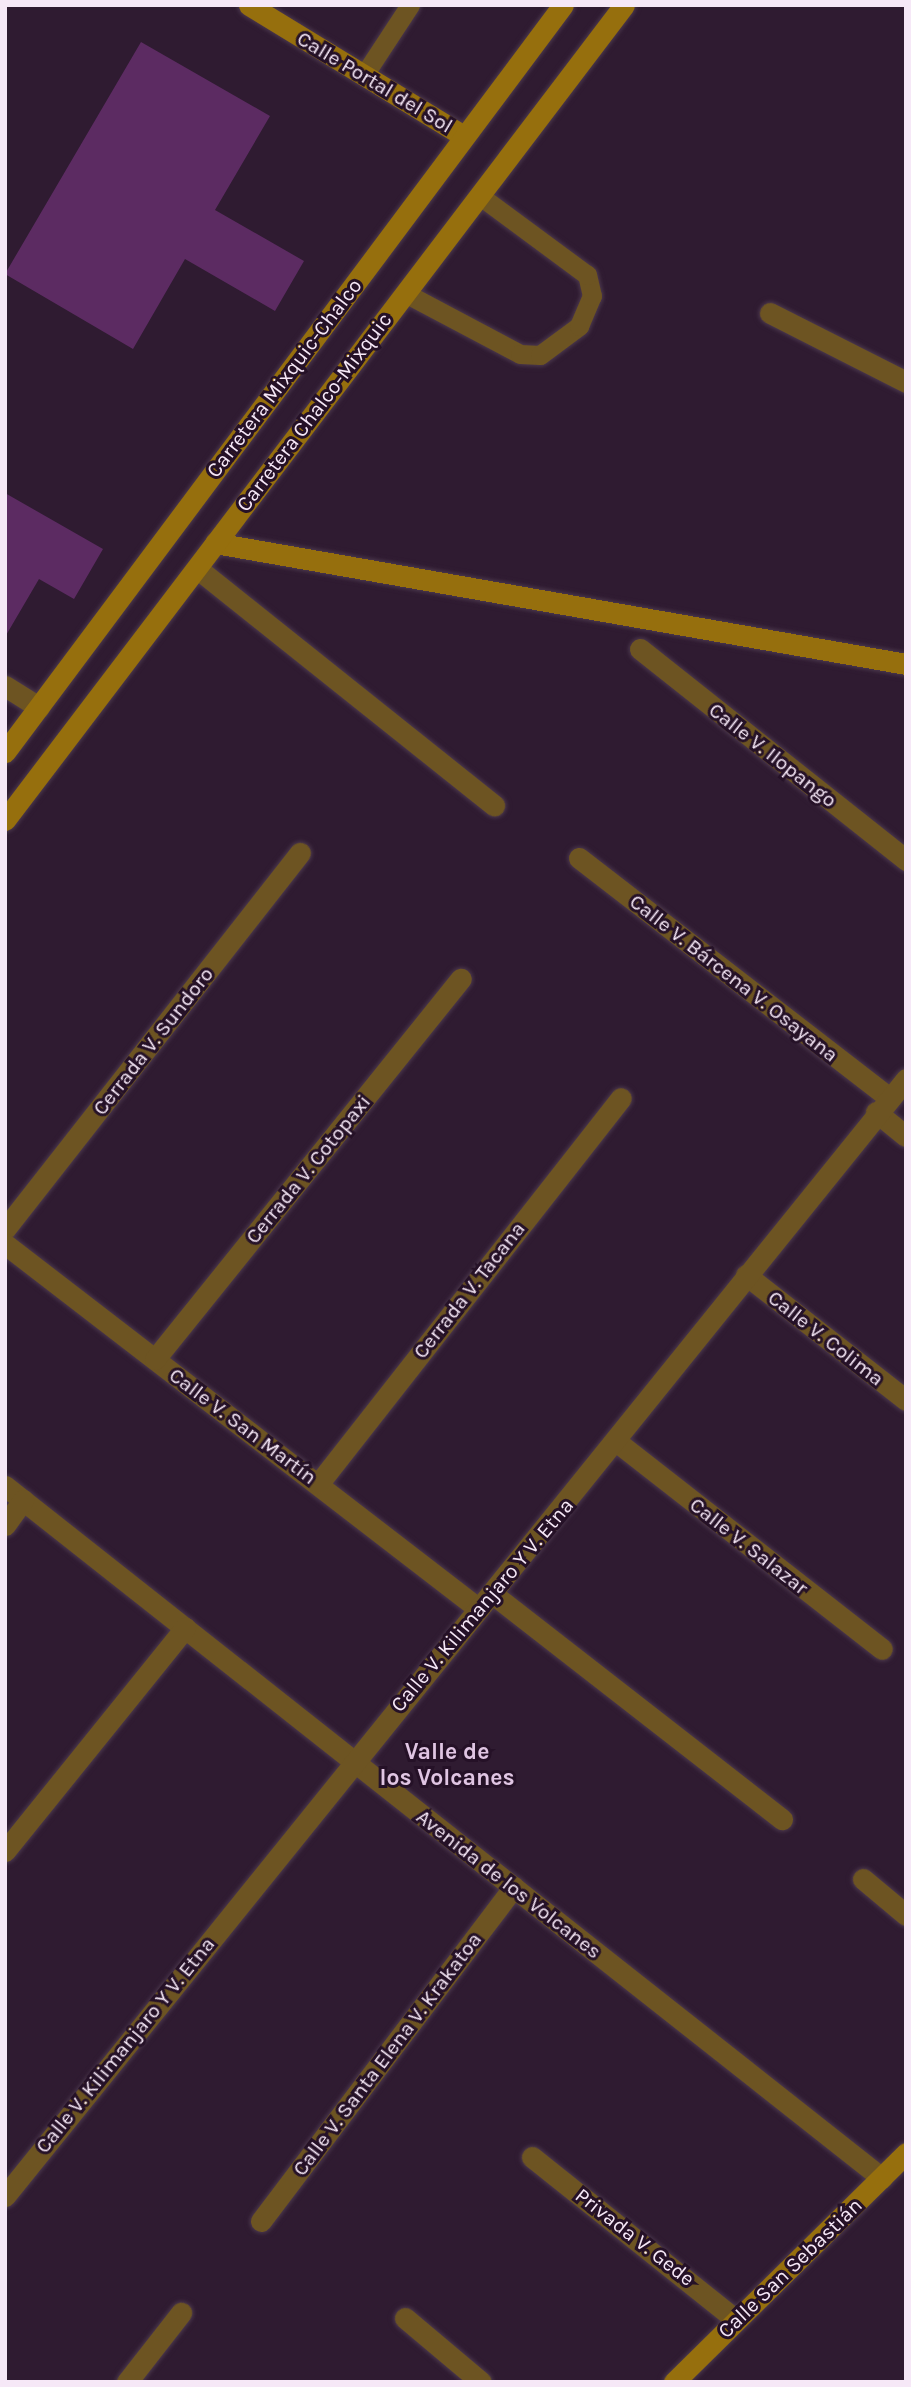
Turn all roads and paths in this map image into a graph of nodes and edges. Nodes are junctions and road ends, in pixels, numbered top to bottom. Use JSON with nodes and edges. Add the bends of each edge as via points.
{"nodes":[{"id":1,"x":250,"y":5,"type":"edge"},
{"id":2,"x":410,"y":5,"type":"edge"},
{"id":3,"x":563,"y":5,"type":"edge"},
{"id":4,"x":624,"y":5,"type":"edge"},
{"id":5,"x":364,"y":75,"type":"junction"},
{"id":6,"x":464,"y":136,"type":"junction"},
{"id":7,"x":479,"y":195,"type":"junction"},
{"id":8,"x":405,"y":293,"type":"junction"},
{"id":9,"x":770,"y":313,"type":"dead end"},
{"id":10,"x":906,"y":382,"type":"edge"},
{"id":11,"x":215,"y":542,"type":"junction"},
{"id":12,"x":198,"y":569,"type":"junction"},
{"id":13,"x":639,"y":649,"type":"dead end"},
{"id":14,"x":906,"y":664,"type":"edge"},
{"id":15,"x":5,"y":686,"type":"edge"},
{"id":16,"x":39,"y":707,"type":"junction"},
{"id":17,"x":5,"y":752,"type":"edge"},
{"id":18,"x":494,"y":805,"type":"dead end"},
{"id":19,"x":5,"y":820,"type":"edge"},
{"id":20,"x":300,"y":853,"type":"dead end"},
{"id":21,"x":579,"y":858,"type":"dead end"},
{"id":22,"x":906,"y":860,"type":"edge"},
{"id":23,"x":461,"y":979,"type":"dead end"},
{"id":24,"x":906,"y":1079,"type":"edge"},
{"id":25,"x":621,"y":1098,"type":"dead end"},
{"id":26,"x":883,"y":1105,"type":"junction"},
{"id":27,"x":906,"y":1136,"type":"edge"},
{"id":28,"x":5,"y":1229,"type":"edge"},
{"id":29,"x":5,"y":1244,"type":"edge"},
{"id":30,"x":746,"y":1275,"type":"junction"},
{"id":31,"x":155,"y":1359,"type":"junction"},
{"id":32,"x":906,"y":1400,"type":"edge"},
{"id":33,"x":617,"y":1442,"type":"junction"},
{"id":34,"x":319,"y":1483,"type":"junction"},
{"id":35,"x":5,"y":1486,"type":"edge"},
{"id":36,"x":23,"y":1500,"type":"junction"},
{"id":37,"x":5,"y":1525,"type":"edge"},
{"id":38,"x":486,"y":1602,"type":"junction"},
{"id":39,"x":185,"y":1628,"type":"junction"},
{"id":40,"x":882,"y":1649,"type":"dead end"},
{"id":41,"x":353,"y":1761,"type":"junction"},
{"id":42,"x":782,"y":1819,"type":"dead end"},
{"id":43,"x":5,"y":1851,"type":"edge"},
{"id":44,"x":863,"y":1880,"type":"dead end"},
{"id":45,"x":514,"y":1887,"type":"junction"},
{"id":46,"x":906,"y":1915,"type":"edge"},
{"id":47,"x":906,"y":2153,"type":"edge"},
{"id":48,"x":532,"y":2157,"type":"dead end"},
{"id":49,"x":882,"y":2178,"type":"junction"},
{"id":50,"x":5,"y":2196,"type":"edge"},
{"id":51,"x":261,"y":2221,"type":"dead end"},
{"id":52,"x":181,"y":2313,"type":"dead end"},
{"id":53,"x":405,"y":2318,"type":"dead end"},
{"id":54,"x":736,"y":2320,"type":"junction"},
{"id":55,"x":127,"y":2382,"type":"edge"},
{"id":56,"x":481,"y":2382,"type":"edge"},
{"id":57,"x":674,"y":2382,"type":"edge"}],
"edges":[{"from":1,"to":5,"type":"main road","name":"Calle Portal del Sol"},
{"from":2,"to":5,"type":"lane"},
{"from":3,"to":6,"type":"main road","name":"Carretera Mixquic-Chalco"},
{"from":4,"to":7,"type":"main road","name":"Carretera Chalco-Mixquic"},
{"from":5,"to":6,"type":"main road","name":"Calle Portal del Sol"},
{"from":6,"to":16,"type":"main road","name":"Carretera Mixquic-Chalco"},
{"from":7,"to":8,"type":"main road","name":"Carretera Chalco-Mixquic"},
{"from":7,"to":8,"type":"lane","via":[[587,275],[592,296],[579,326],[540,355],[520,354]]},
{"from":8,"to":11,"type":"main road","name":"Carretera Chalco-Mixquic"},
{"from":9,"to":10,"type":"street"},
{"from":11,"to":12,"type":"main road","name":"Carretera Chalco-Mixquic"},
{"from":11,"to":14,"type":"main road"},
{"from":12,"to":18,"type":"street"},
{"from":12,"to":19,"type":"main road","name":"Carretera Chalco-Mixquic"},
{"from":13,"to":22,"type":"street","name":"Calle V. Ilopango"},
{"from":15,"to":16,"type":"street"},
{"from":16,"to":17,"type":"main road","name":"Carretera Mixquic-Chalco"},
{"from":20,"to":28,"type":"street","name":"Cerrada V. Sundoro"},
{"from":21,"to":26,"type":"street","name":"Calle V. Bárcena V. Osayana"},
{"from":23,"to":31,"type":"street","name":"Cerrada V. Cotopaxi"},
{"from":24,"to":26,"type":"street","name":"Calle V. Kilimanjaro Y V. Etna"},
{"from":25,"to":34,"type":"street","name":"Cerrada V. Tacana"},
{"from":26,"to":27,"type":"street","name":"Calle V. Bárcena V. Osayana"},
{"from":26,"to":30,"type":"street","name":"Calle V. Kilimanjaro Y V. Etna"},
{"from":29,"to":31,"type":"street","name":"Calle V. San Martín"},
{"from":30,"to":32,"type":"street","name":"Calle V. Colima"},
{"from":30,"to":33,"type":"street","name":"Calle V. Kilimanjaro Y V. Etna"},
{"from":31,"to":34,"type":"street","name":"Calle V. San Martín"},
{"from":33,"to":38,"type":"street","name":"Calle V. Kilimanjaro Y V. Etna"},
{"from":33,"to":40,"type":"street","name":"Calle V. Salazar"},
{"from":34,"to":38,"type":"street","name":"Calle V. San Martín"},
{"from":35,"to":36,"type":"street","name":"Avenida de los Volcanes"},
{"from":36,"to":37,"type":"street"},
{"from":36,"to":39,"type":"street","name":"Avenida de los Volcanes"},
{"from":38,"to":41,"type":"street","name":"Calle V. Kilimanjaro Y V. Etna"},
{"from":38,"to":42,"type":"street","name":"Calle V. San Martín"},
{"from":39,"to":41,"type":"street","name":"Avenida de los Volcanes"},
{"from":39,"to":43,"type":"street"},
{"from":41,"to":45,"type":"street","name":"Avenida de los Volcanes"},
{"from":41,"to":50,"type":"street","name":"Calle V. Kilimanjaro Y V. Etna"},
{"from":44,"to":46,"type":"street"},
{"from":45,"to":49,"type":"street","name":"Avenida de los Volcanes"},
{"from":45,"to":51,"type":"street","name":"Calle V. Santa Elena V. Krakatoa"},
{"from":47,"to":49,"type":"main road","name":"Calle San Sebastián"},
{"from":48,"to":54,"type":"street","name":"Privada V. Gede"},
{"from":49,"to":54,"type":"main road","name":"Calle San Sebastián"},
{"from":52,"to":55,"type":"street"},
{"from":53,"to":56,"type":"street"},
{"from":54,"to":57,"type":"main road","name":"Calle San Sebastián"}]}
